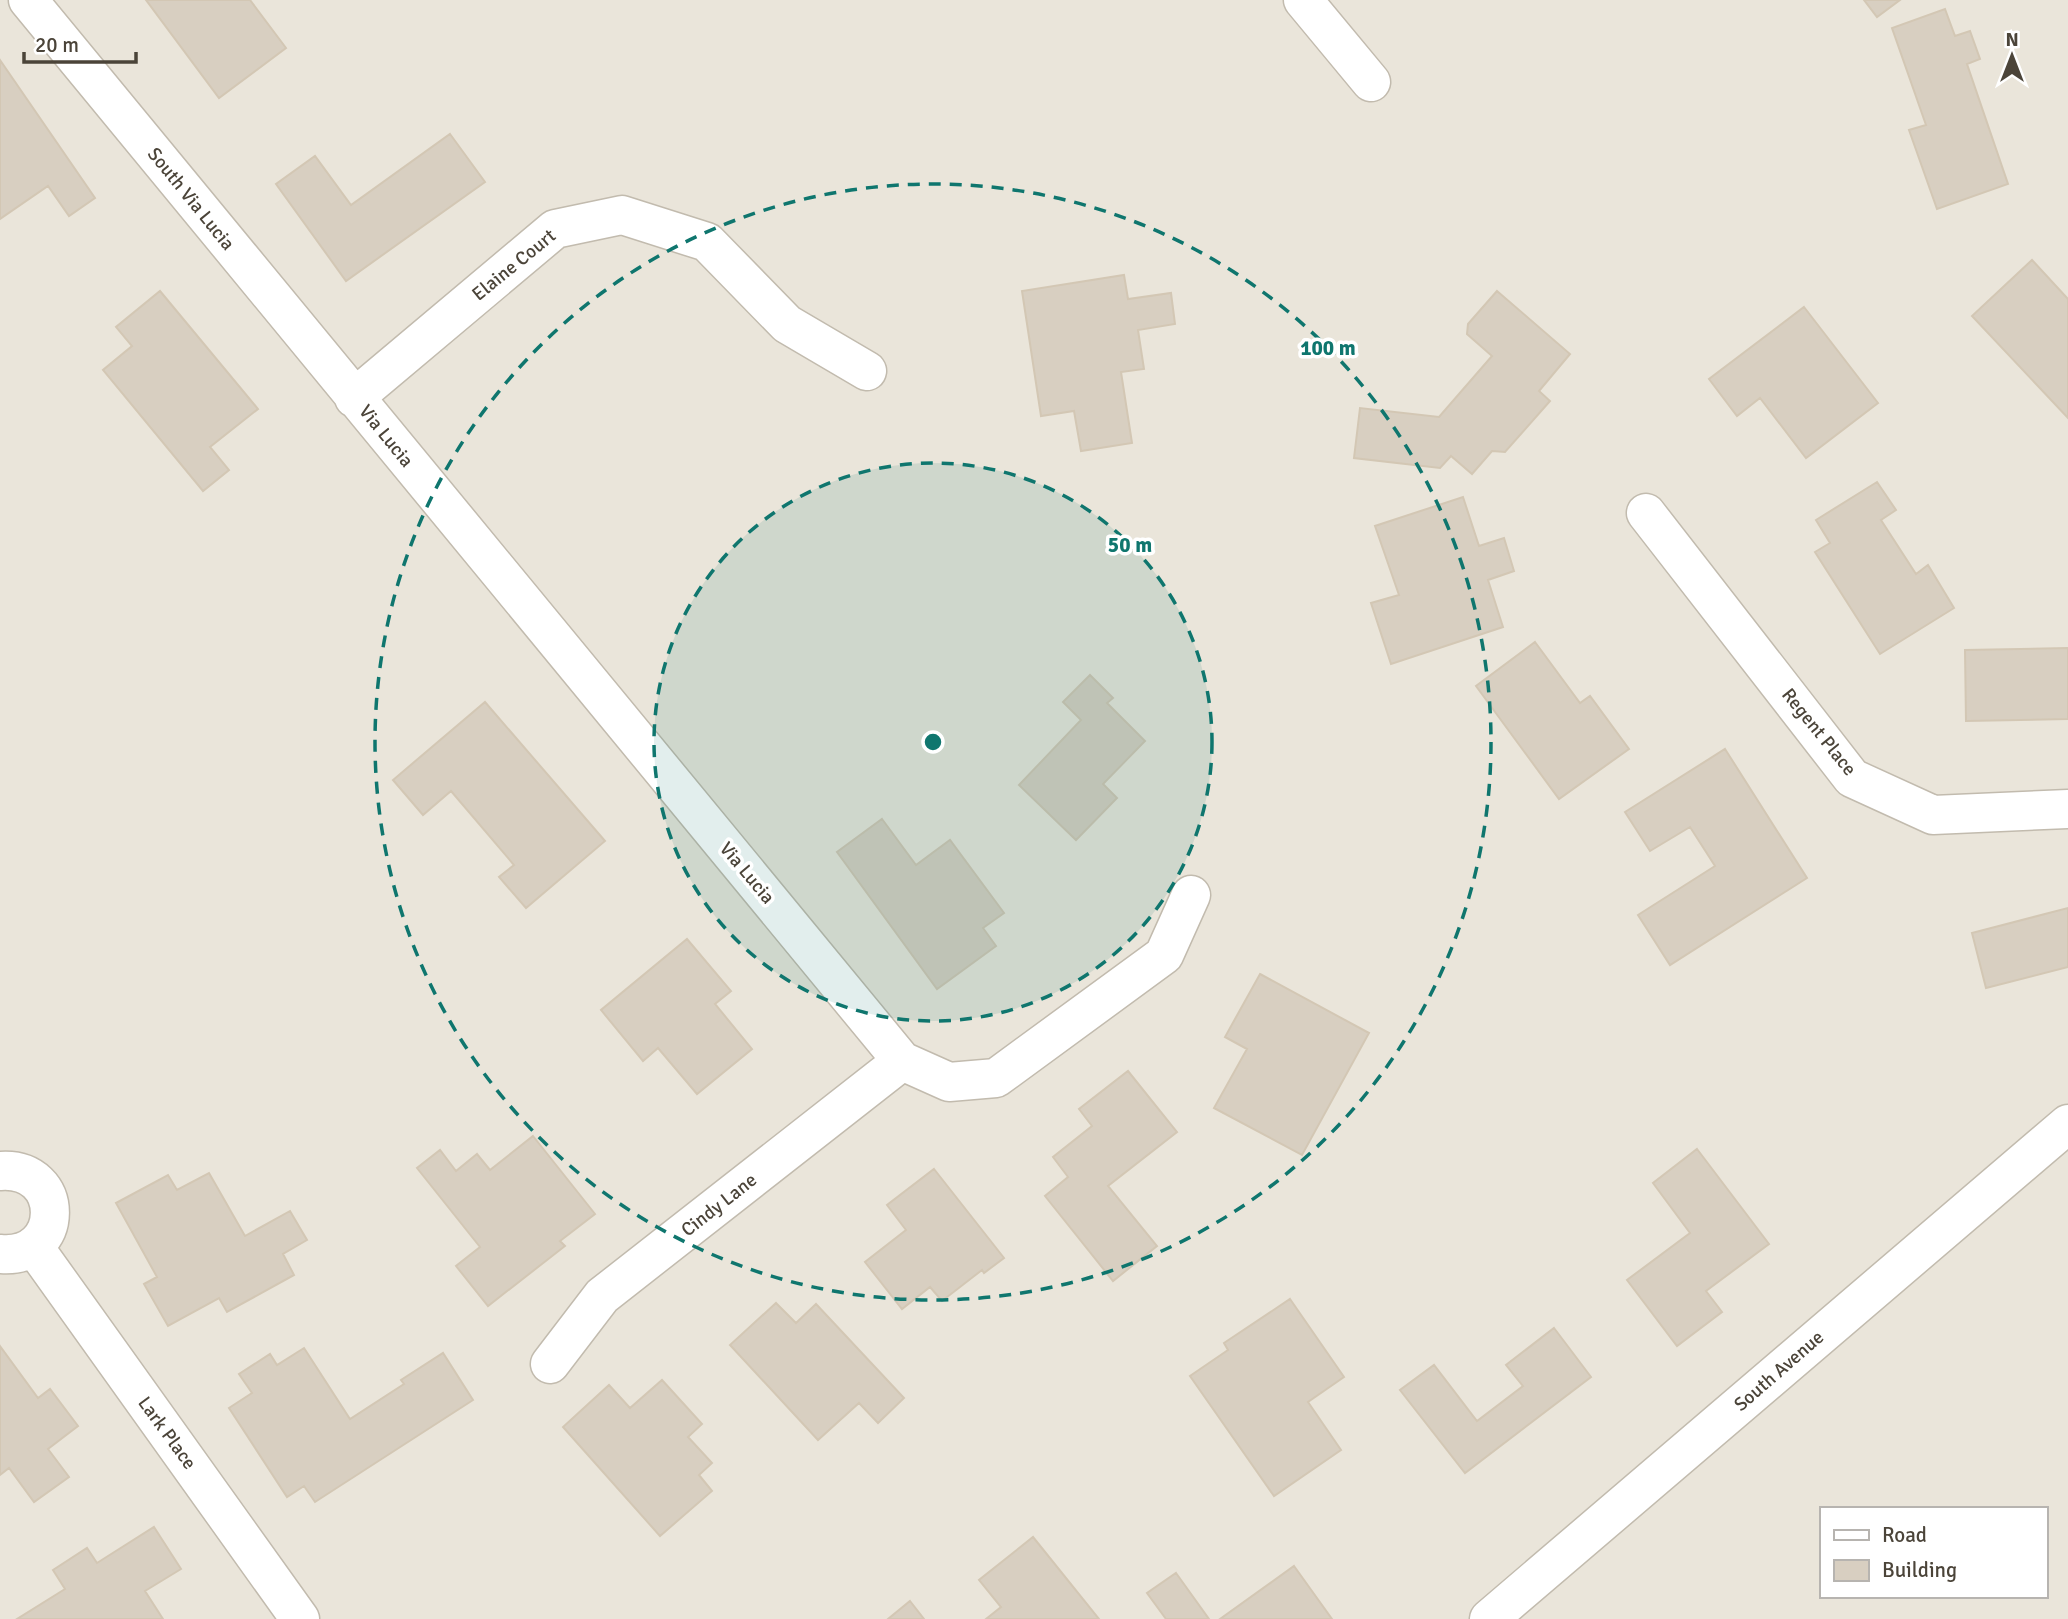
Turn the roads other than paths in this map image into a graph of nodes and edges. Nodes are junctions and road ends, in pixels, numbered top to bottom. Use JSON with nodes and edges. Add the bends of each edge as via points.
{"nodes":[{"id":1,"x":28,"y":0,"type":"edge"},
{"id":2,"x":1303,"y":0,"type":"edge"},
{"id":3,"x":1371,"y":82,"type":"dead end"},
{"id":4,"x":867,"y":370,"type":"dead end"},
{"id":5,"x":354,"y":398,"type":"junction"},
{"id":6,"x":1646,"y":513,"type":"dead end"},
{"id":7,"x":2068,"y":809,"type":"edge"},
{"id":8,"x":1191,"y":895,"type":"dead end"},
{"id":9,"x":902,"y":1061,"type":"junction"},
{"id":10,"x":2068,"y":1124,"type":"edge"},
{"id":11,"x":0,"y":1171,"type":"edge"},
{"id":12,"x":17,"y":1251,"type":"edge"},
{"id":13,"x":550,"y":1364,"type":"dead end"},
{"id":14,"x":300,"y":1619,"type":"edge"},
{"id":15,"x":1489,"y":1619,"type":"edge"}],
"edges":[{"from":1,"to":5,"type":"street","name":"South Via Lucia"},
{"from":2,"to":3,"type":"street"},
{"from":4,"to":5,"type":"street","name":"Elaine Court","via":[[787,324],[707,242],[622,215],[555,229]]},
{"from":5,"to":9,"type":"street","name":"Via Lucia"},
{"from":6,"to":7,"type":"street","name":"Regent Place","via":[[1852,778],[1933,815]]},
{"from":8,"to":9,"type":"street","name":"Via Lucia","via":[[1164,955],[996,1079],[950,1082]]},
{"from":9,"to":13,"type":"street","name":"Cindy Lane","via":[[602,1296]]},
{"from":10,"to":15,"type":"street","name":"South Avenue"},
{"from":11,"to":12,"type":"street","name":"Lark Place","via":[[29,1176],[50,1202],[45,1234]]},
{"from":12,"to":14,"type":"street","name":"Lark Place"}]}
